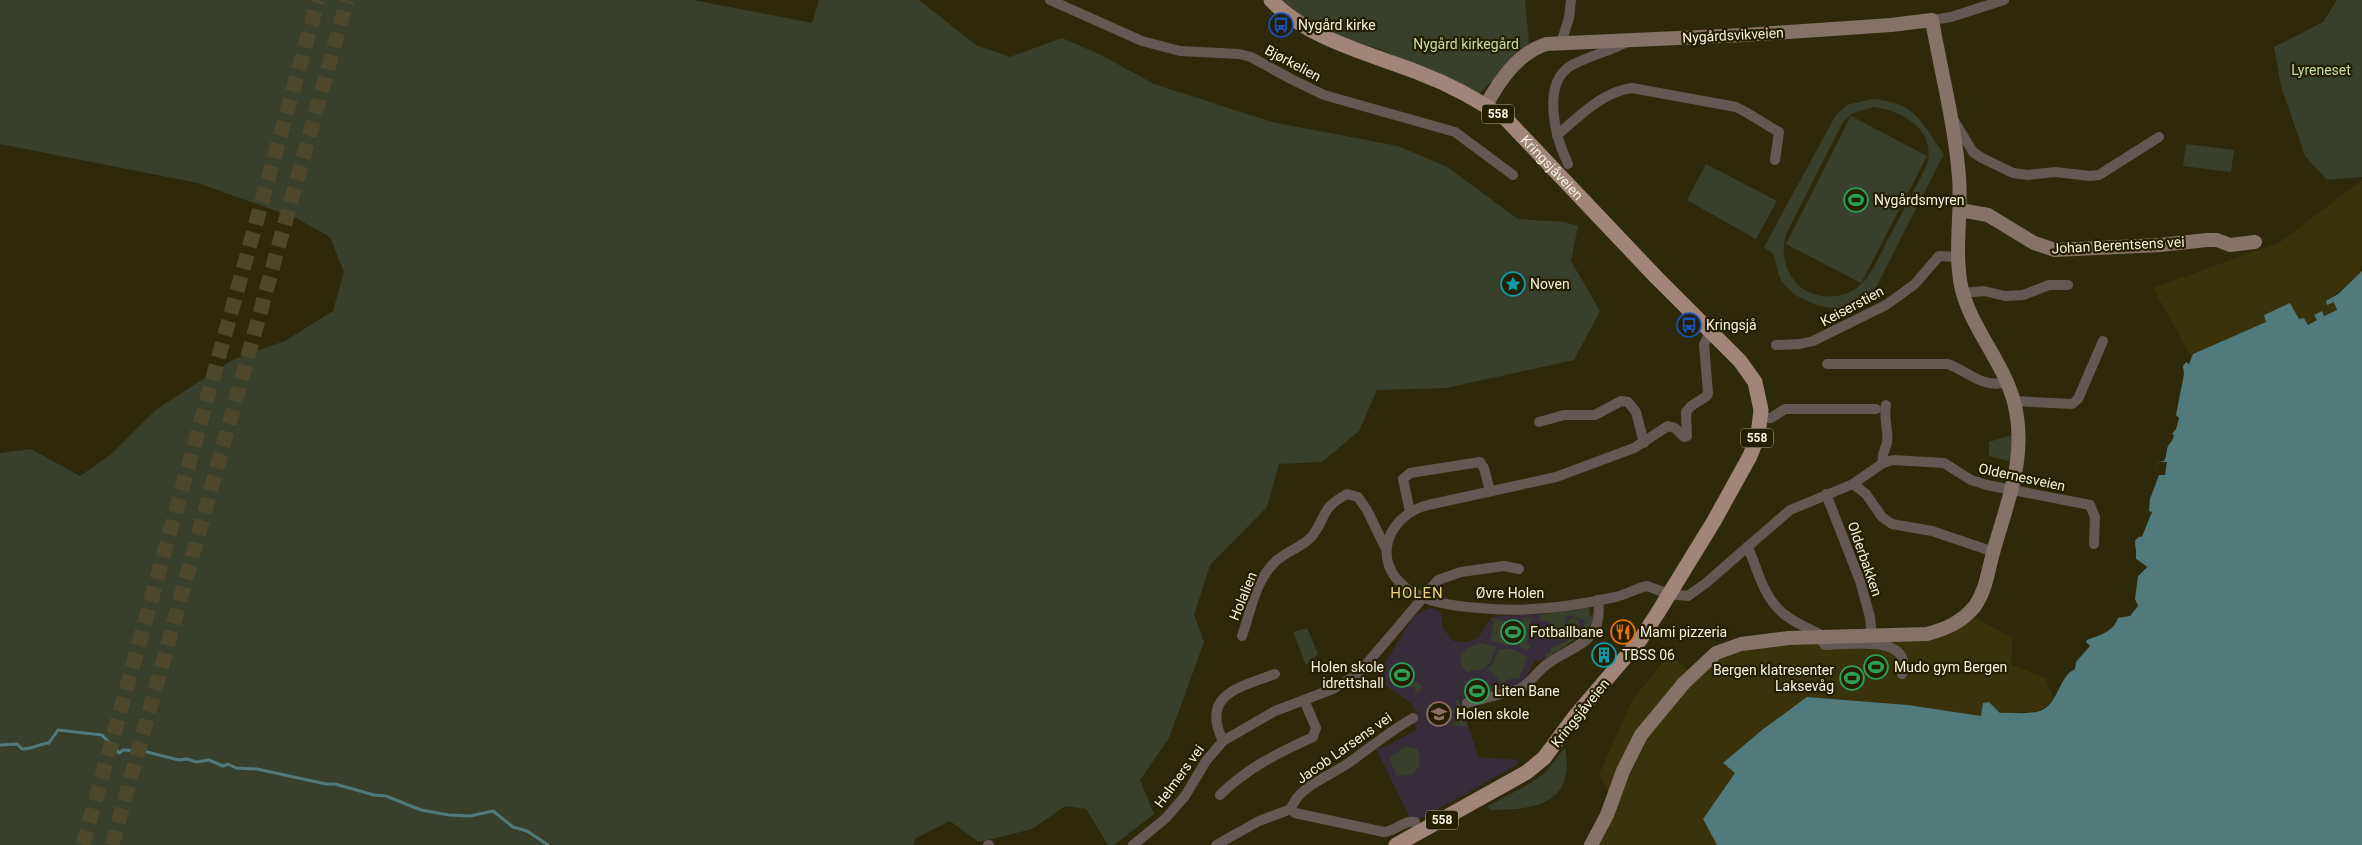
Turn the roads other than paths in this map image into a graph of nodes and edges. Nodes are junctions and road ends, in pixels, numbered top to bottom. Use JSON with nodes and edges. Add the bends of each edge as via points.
{"nodes":[{"id":1,"x":1050,"y":0,"type":"edge"},
{"id":2,"x":1271,"y":0,"type":"edge"},
{"id":3,"x":1571,"y":0,"type":"edge"},
{"id":4,"x":2004,"y":0,"type":"edge"},
{"id":5,"x":1932,"y":20,"type":"junction"},
{"id":6,"x":1630,"y":41,"type":"junction"},
{"id":7,"x":1560,"y":43,"type":"junction"},
{"id":8,"x":1486,"y":106,"type":"junction"},
{"id":9,"x":1948,"y":112,"type":"junction"},
{"id":10,"x":1557,"y":135,"type":"junction"},
{"id":11,"x":2159,"y":137,"type":"dead end"},
{"id":12,"x":1775,"y":160,"type":"dead end"},
{"id":13,"x":1568,"y":164,"type":"dead end"},
{"id":14,"x":1513,"y":176,"type":"dead end"},
{"id":15,"x":1960,"y":210,"type":"junction"},
{"id":16,"x":2255,"y":242,"type":"dead end"},
{"id":17,"x":1957,"y":257,"type":"junction"},
{"id":18,"x":2068,"y":285,"type":"dead end"},
{"id":19,"x":1963,"y":293,"type":"junction"},
{"id":20,"x":1710,"y":331,"type":"junction"},
{"id":21,"x":2103,"y":341,"type":"dead end"},
{"id":22,"x":1776,"y":345,"type":"dead end"},
{"id":23,"x":1827,"y":364,"type":"dead end"},
{"id":24,"x":2007,"y":382,"type":"junction"},
{"id":25,"x":2014,"y":401,"type":"junction"},
{"id":26,"x":1886,"y":405,"type":"dead end"},
{"id":27,"x":1876,"y":410,"type":"dead end"},
{"id":28,"x":1761,"y":418,"type":"junction"},
{"id":29,"x":1539,"y":422,"type":"dead end"},
{"id":30,"x":1644,"y":443,"type":"junction"},
{"id":31,"x":1883,"y":463,"type":"junction"},
{"id":32,"x":1854,"y":484,"type":"junction"},
{"id":33,"x":1490,"y":491,"type":"junction"},
{"id":34,"x":2013,"y":491,"type":"junction"},
{"id":35,"x":1826,"y":494,"type":"junction"},
{"id":36,"x":1410,"y":512,"type":"junction"},
{"id":37,"x":1376,"y":527,"type":"junction"},
{"id":38,"x":1392,"y":530,"type":"junction"},
{"id":39,"x":2094,"y":544,"type":"dead end"},
{"id":40,"x":1747,"y":547,"type":"junction"},
{"id":41,"x":1386,"y":549,"type":"junction"},
{"id":42,"x":1994,"y":552,"type":"junction"},
{"id":43,"x":1519,"y":569,"type":"dead end"},
{"id":44,"x":1669,"y":594,"type":"junction"},
{"id":45,"x":1423,"y":597,"type":"junction"},
{"id":46,"x":1598,"y":600,"type":"junction"},
{"id":47,"x":1242,"y":636,"type":"dead end"},
{"id":48,"x":1872,"y":636,"type":"junction"},
{"id":49,"x":1819,"y":638,"type":"junction"},
{"id":50,"x":1275,"y":674,"type":"dead end"},
{"id":51,"x":1902,"y":674,"type":"dead end"},
{"id":52,"x":1304,"y":700,"type":"junction"},
{"id":53,"x":1467,"y":703,"type":"dead end"},
{"id":54,"x":1413,"y":718,"type":"dead end"},
{"id":55,"x":1223,"y":741,"type":"junction"},
{"id":56,"x":1220,"y":795,"type":"dead end"},
{"id":57,"x":1291,"y":809,"type":"junction"},
{"id":58,"x":1415,"y":822,"type":"dead end"},
{"id":59,"x":1133,"y":845,"type":"edge"},
{"id":60,"x":1216,"y":845,"type":"edge"},
{"id":61,"x":1396,"y":845,"type":"edge"},
{"id":62,"x":1591,"y":845,"type":"edge"}],
"edges":[{"from":1,"to":14,"type":"street","name":"Bjørkelien","via":[[1142,41],[1180,52],[1251,57],[1324,95],[1456,132]]},
{"from":2,"to":8,"type":"main road","name":"Kringsjåveien","number":"558","via":[[1280,10],[1334,41],[1418,72]]},
{"from":3,"to":7,"type":"street","via":[[1570,18]]},
{"from":4,"to":5,"type":"street","name":"Nygårdsvikveien"},
{"from":5,"to":6,"type":"street","name":"Nygårdsvikveien"},
{"from":5,"to":9,"type":"street"},
{"from":6,"to":7,"type":"street","name":"Nygårdsvikveien"},
{"from":6,"to":10,"type":"street","via":[[1572,65],[1560,78],[1554,98]]},
{"from":7,"to":8,"type":"street","name":"Nygårdsvikveien","via":[[1533,49],[1521,57]]},
{"from":8,"to":20,"type":"main road","name":"Kringsjåveien","number":"558","via":[[1524,137]]},
{"from":9,"to":11,"type":"street","via":[[1973,152],[2019,175],[2055,172],[2099,175]]},
{"from":9,"to":15,"type":"street","via":[[1958,164]]},
{"from":10,"to":12,"type":"street","via":[[1605,96],[1616,90],[1632,88],[1746,111],[1779,132]]},
{"from":10,"to":13,"type":"street"},
{"from":15,"to":16,"type":"street","name":"Johan Berentsens vei","via":[[1988,215],[2034,243],[2055,250],[2207,240],[2238,245]]},
{"from":15,"to":17,"type":"street"},
{"from":17,"to":19,"type":"street"},
{"from":17,"to":22,"type":"street","name":"Keiserstien","via":[[1939,256],[1909,290],[1846,326],[1813,341]]},
{"from":18,"to":19,"type":"street","via":[[2049,285],[2023,295],[2005,296],[1984,291]]},
{"from":19,"to":24,"type":"street"},
{"from":20,"to":28,"type":"main road","name":"Kringsjåveien","number":"558","via":[[1752,376],[1760,396]]},
{"from":20,"to":30,"type":"street","via":[[1704,344],[1708,393],[1686,412],[1687,436],[1668,426]]},
{"from":21,"to":25,"type":"street","via":[[2078,399],[2072,404]]},
{"from":23,"to":24,"type":"street","via":[[1948,364],[1983,383],[1996,385]]},
{"from":24,"to":25,"type":"street"},
{"from":25,"to":34,"type":"street","via":[[2019,454]]},
{"from":26,"to":31,"type":"street","via":[[1887,439]]},
{"from":27,"to":28,"type":"street","via":[[1785,409],[1771,418]]},
{"from":28,"to":44,"type":"main road","name":"Kringsjåveien","number":"558","via":[[1750,456]]},
{"from":29,"to":30,"type":"street","via":[[1564,414],[1595,415],[1621,401],[1628,402],[1636,412]]},
{"from":30,"to":33,"type":"street","via":[[1556,477]]},
{"from":31,"to":32,"type":"street"},
{"from":31,"to":34,"type":"street","name":"Oldernesveien","via":[[1893,460],[1944,463],[1971,480]]},
{"from":32,"to":35,"type":"street"},
{"from":32,"to":42,"type":"street","via":[[1892,524],[1932,531]]},
{"from":33,"to":36,"type":"street"},
{"from":33,"to":36,"type":"street","via":[[1480,462],[1410,472],[1403,479]]},
{"from":34,"to":39,"type":"street","name":"Oldernesveien","via":[[2090,505],[2096,515]]},
{"from":34,"to":42,"type":"street"},
{"from":35,"to":40,"type":"street","via":[[1790,510]]},
{"from":35,"to":48,"type":"street","name":"Olderbakken","via":[[1860,582]]},
{"from":36,"to":38,"type":"street"},
{"from":37,"to":38,"type":"street"},
{"from":37,"to":41,"type":"street","name":"Holalien"},
{"from":37,"to":47,"type":"street","name":"Holalien","via":[[1358,497],[1347,494],[1334,502],[1324,512],[1313,535],[1280,557],[1266,572]]},
{"from":38,"to":41,"type":"street"},
{"from":40,"to":44,"type":"street","via":[[1688,596]]},
{"from":40,"to":49,"type":"street","via":[[1769,600],[1797,624],[1818,633]]},
{"from":41,"to":45,"type":"street","name":"Øvre Holen","via":[[1391,570],[1397,579]]},
{"from":42,"to":48,"type":"street","via":[[1984,588],[1975,606],[1962,620],[1927,634]]},
{"from":43,"to":45,"type":"street","name":"Øvre Holen","via":[[1504,566],[1447,575],[1430,586]]},
{"from":44,"to":46,"type":"street","name":"Øvre Holen","via":[[1647,586],[1618,597]]},
{"from":44,"to":61,"type":"main road","name":"Kringsjåveien","number":"558","via":[[1640,640],[1544,758],[1526,772]]},
{"from":45,"to":46,"type":"street","name":"Øvre Holen","via":[[1454,605],[1498,609],[1560,607]]},
{"from":45,"to":52,"type":"street","name":"Helmers vei","via":[[1358,674],[1333,689]]},
{"from":46,"to":53,"type":"street","via":[[1598,626],[1589,638],[1546,665],[1520,689]]},
{"from":48,"to":49,"type":"street"},
{"from":49,"to":51,"type":"street","via":[[1825,645],[1887,645],[1898,653],[1903,662]]},
{"from":49,"to":62,"type":"street","via":[[1741,644],[1716,653],[1705,662],[1641,735]]},
{"from":50,"to":55,"type":"street","name":"Helmers vei","via":[[1234,689],[1222,699],[1215,721]]},
{"from":52,"to":55,"type":"street","name":"Helmers vei","via":[[1275,711]]},
{"from":52,"to":56,"type":"street","via":[[1316,728],[1313,737],[1256,765]]},
{"from":54,"to":57,"type":"street","name":"Jacob Larsens vei","via":[[1383,735],[1350,762],[1308,789],[1293,802]]},
{"from":55,"to":59,"type":"street","name":"Helmers vei","via":[[1166,818]]},
{"from":57,"to":58,"type":"street","via":[[1296,813],[1384,832]]},
{"from":57,"to":60,"type":"street","via":[[1258,821]]}]}
